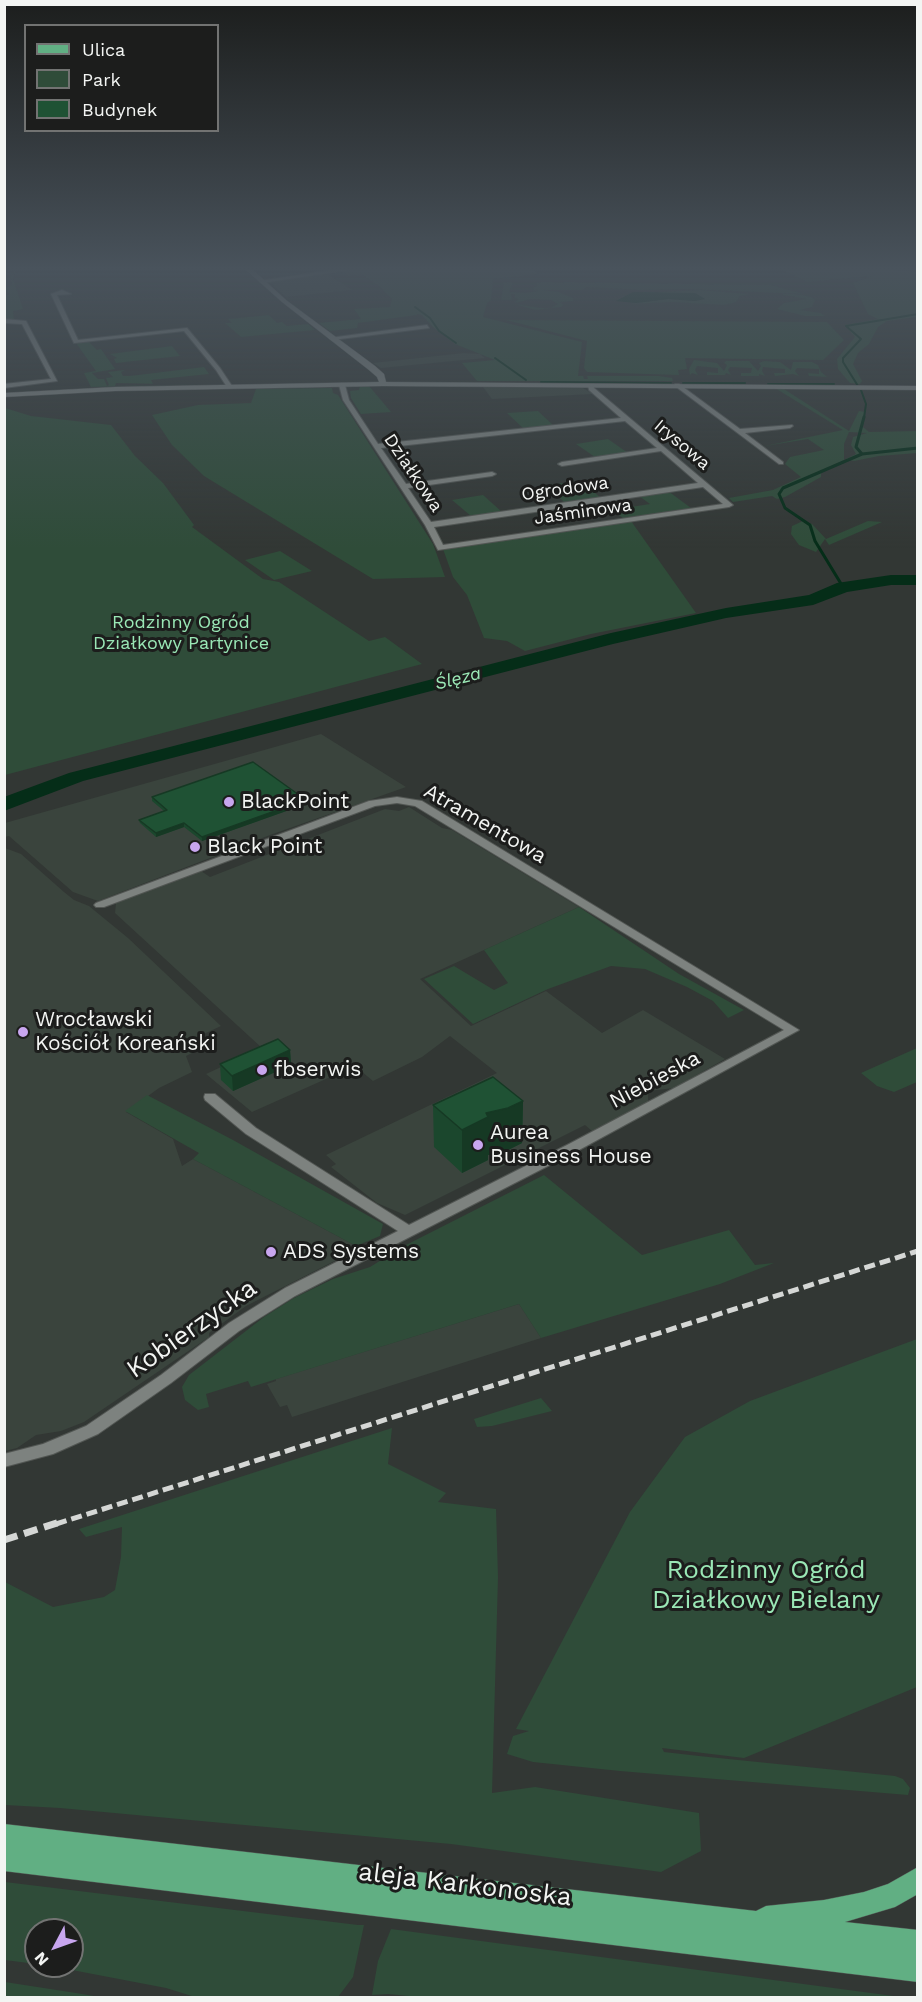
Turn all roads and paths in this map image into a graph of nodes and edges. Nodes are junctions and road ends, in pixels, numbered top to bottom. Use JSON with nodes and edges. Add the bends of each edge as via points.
{"nodes":[{"id":1,"x":45,"y":361,"type":"edge"},
{"id":2,"x":212,"y":361,"type":"edge"},
{"id":3,"x":364,"y":361,"type":"edge"},
{"id":4,"x":383,"y":384,"type":"junction"},
{"id":5,"x":342,"y":385,"type":"junction"},
{"id":6,"x":591,"y":385,"type":"junction"},
{"id":7,"x":677,"y":385,"type":"junction"},
{"id":8,"x":4,"y":386,"type":"edge"},
{"id":9,"x":229,"y":386,"type":"junction"},
{"id":10,"x":918,"y":388,"type":"edge"},
{"id":11,"x":4,"y":394,"type":"edge"},
{"id":12,"x":628,"y":419,"type":"junction"},
{"id":13,"x":790,"y":426,"type":"dead end"},
{"id":14,"x":741,"y":431,"type":"junction"},
{"id":15,"x":376,"y":446,"type":"junction"},
{"id":16,"x":664,"y":449,"type":"junction"},
{"id":17,"x":781,"y":463,"type":"dead end"},
{"id":18,"x":562,"y":464,"type":"dead end"},
{"id":19,"x":492,"y":474,"type":"dead end"},
{"id":20,"x":705,"y":484,"type":"junction"},
{"id":21,"x":403,"y":487,"type":"junction"},
{"id":22,"x":729,"y":505,"type":"joint"},
{"id":23,"x":429,"y":525,"type":"junction"},
{"id":24,"x":441,"y":548,"type":"joint"},
{"id":25,"x":99,"y":905,"type":"dead end"},
{"id":26,"x":793,"y":1029,"type":"joint"},
{"id":27,"x":210,"y":1097,"type":"dead end"},
{"id":28,"x":408,"y":1231,"type":"junction"},
{"id":29,"x":4,"y":1461,"type":"edge"},
{"id":30,"x":4,"y":1836,"type":"edge"},
{"id":31,"x":4,"y":1859,"type":"edge"},
{"id":32,"x":918,"y":1879,"type":"edge"},
{"id":33,"x":739,"y":1922,"type":"junction"},
{"id":34,"x":918,"y":1943,"type":"edge"},
{"id":35,"x":918,"y":1970,"type":"edge"}],
"edges":[{"from":1,"to":8,"type":"street","via":[[55,380]]},
{"from":2,"to":9,"type":"street"},
{"from":3,"to":4,"type":"street","via":[[381,376]]},
{"from":4,"to":5,"type":"street"},
{"from":4,"to":6,"type":"street"},
{"from":5,"to":9,"type":"street"},
{"from":5,"to":15,"type":"street","name":"Działkowa","via":[[346,400]]},
{"from":6,"to":7,"type":"street"},
{"from":6,"to":12,"type":"street","name":"Irysowa"},
{"from":7,"to":10,"type":"street"},
{"from":7,"to":14,"type":"street"},
{"from":9,"to":11,"type":"street"},
{"from":12,"to":15,"type":"street"},
{"from":12,"to":16,"type":"street","name":"Irysowa"},
{"from":13,"to":14,"type":"street"},
{"from":14,"to":17,"type":"street"},
{"from":15,"to":21,"type":"street","name":"Działkowa"},
{"from":16,"to":18,"type":"street"},
{"from":16,"to":20,"type":"street","name":"Irysowa"},
{"from":19,"to":21,"type":"street"},
{"from":20,"to":22,"type":"street","name":"Irysowa"},
{"from":20,"to":23,"type":"street","name":"Ogrodowa"},
{"from":21,"to":23,"type":"street","name":"Działkowa"},
{"from":22,"to":24,"type":"street","name":"Jaśminowa"},
{"from":23,"to":24,"type":"street","name":"Działkowa"},
{"from":25,"to":26,"type":"street","name":"Atramentowa","via":[[373,803],[418,803]]},
{"from":26,"to":28,"type":"street","name":"Niebieska"},
{"from":27,"to":28,"type":"street","via":[[251,1131]]},
{"from":28,"to":29,"type":"street","name":"Kobierzycka","via":[[273,1302],[93,1430]]},
{"from":30,"to":33,"type":"main road","name":"aleja Karkonoska"},
{"from":31,"to":35,"type":"main road","name":"aleja Karkonoska"},
{"from":32,"to":33,"type":"main road","via":[[895,1894],[864,1905]]},
{"from":33,"to":34,"type":"main road","name":"aleja Karkonoska"}]}
